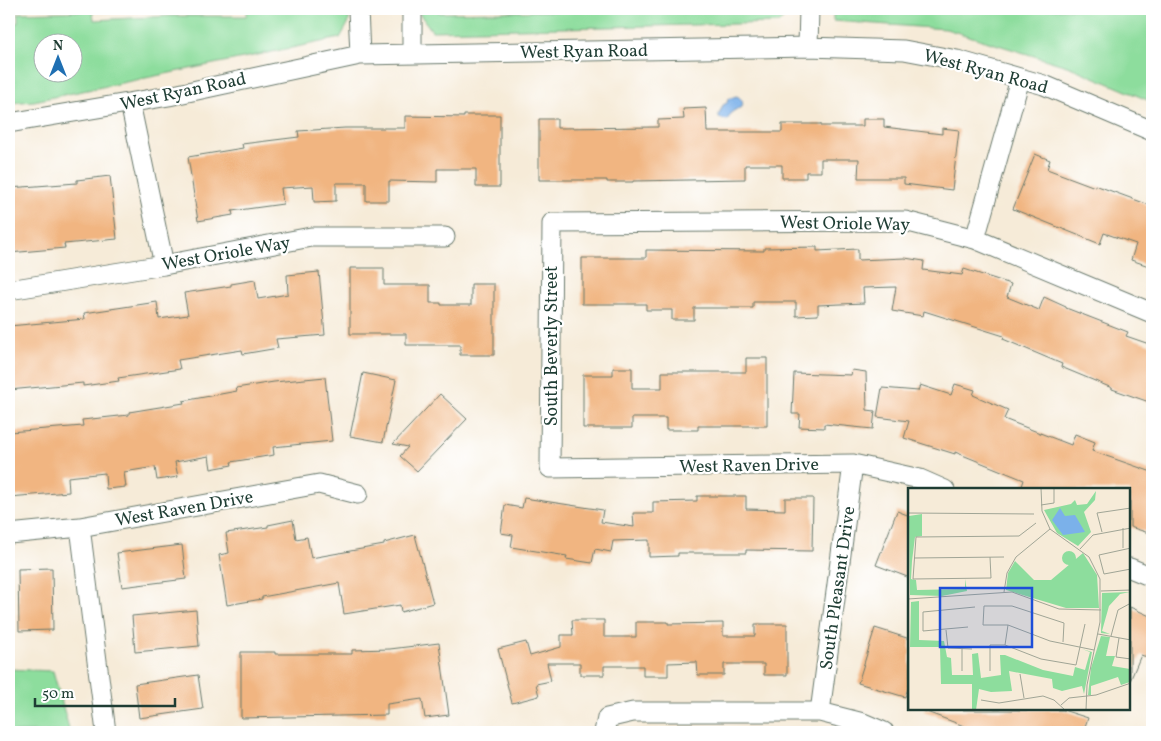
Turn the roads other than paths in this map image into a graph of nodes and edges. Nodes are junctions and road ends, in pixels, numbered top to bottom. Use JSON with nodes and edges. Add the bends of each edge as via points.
{"nodes":[{"id":1,"x":358,"y":9,"type":"edge"},
{"id":2,"x":412,"y":9,"type":"edge"},
{"id":3,"x":809,"y":9,"type":"edge"},
{"id":4,"x":808,"y":48,"type":"junction"},
{"id":5,"x":412,"y":54,"type":"junction"},
{"id":6,"x":360,"y":55,"type":"junction"},
{"id":7,"x":1020,"y":79,"type":"junction"},
{"id":8,"x":130,"y":103,"type":"junction"},
{"id":9,"x":9,"y":123,"type":"edge"},
{"id":10,"x":1152,"y":131,"type":"edge"},
{"id":11,"x":552,"y":223,"type":"joint"},
{"id":12,"x":444,"y":237,"type":"dead end"},
{"id":13,"x":975,"y":239,"type":"junction"},
{"id":14,"x":164,"y":265,"type":"junction"},
{"id":15,"x":9,"y":290,"type":"edge"},
{"id":16,"x":1152,"y":312,"type":"edge"},
{"id":17,"x":854,"y":464,"type":"junction"},
{"id":18,"x":550,"y":468,"type":"joint"},
{"id":19,"x":940,"y":488,"type":"edge"},
{"id":20,"x":358,"y":494,"type":"dead end"},
{"id":21,"x":80,"y":527,"type":"junction"},
{"id":22,"x":9,"y":534,"type":"edge"},
{"id":23,"x":1131,"y":568,"type":"edge"},
{"id":24,"x":1152,"y":578,"type":"edge"},
{"id":25,"x":820,"y":712,"type":"junction"},
{"id":26,"x":605,"y":725,"type":"edge"},
{"id":27,"x":106,"y":732,"type":"edge"},
{"id":28,"x":884,"y":732,"type":"edge"}],
"edges":[{"from":1,"to":6,"type":"street"},
{"from":2,"to":5,"type":"street"},
{"from":3,"to":4,"type":"street"},
{"from":4,"to":5,"type":"street","name":"West Ryan Road"},
{"from":4,"to":7,"type":"street","name":"West Ryan Road","via":[[904,50],[958,60]]},
{"from":5,"to":6,"type":"street","name":"West Ryan Road"},
{"from":6,"to":8,"type":"street","name":"West Ryan Road"},
{"from":7,"to":10,"type":"street","name":"West Ryan Road","via":[[1044,85]]},
{"from":7,"to":13,"type":"street"},
{"from":8,"to":9,"type":"street","name":"West Ryan Road"},
{"from":8,"to":14,"type":"street"},
{"from":11,"to":13,"type":"street","name":"West Oriole Way","via":[[905,221]]},
{"from":11,"to":18,"type":"street","name":"South Beverly Street"},
{"from":12,"to":14,"type":"street","name":"West Oriole Way","via":[[311,237]]},
{"from":13,"to":16,"type":"street","name":"West Oriole Way"},
{"from":14,"to":15,"type":"street","name":"West Oriole Way"},
{"from":17,"to":18,"type":"street","name":"West Raven Drive"},
{"from":17,"to":19,"type":"street","name":"West Raven Drive","via":[[920,479]]},
{"from":17,"to":25,"type":"street","name":"South Pleasant Drive"},
{"from":20,"to":21,"type":"street","name":"West Raven Drive","via":[[319,484]]},
{"from":21,"to":22,"type":"street","name":"West Raven Drive"},
{"from":21,"to":27,"type":"street"},
{"from":23,"to":24,"type":"street"},
{"from":25,"to":26,"type":"street","via":[[633,712]]},
{"from":25,"to":28,"type":"street"}]}
